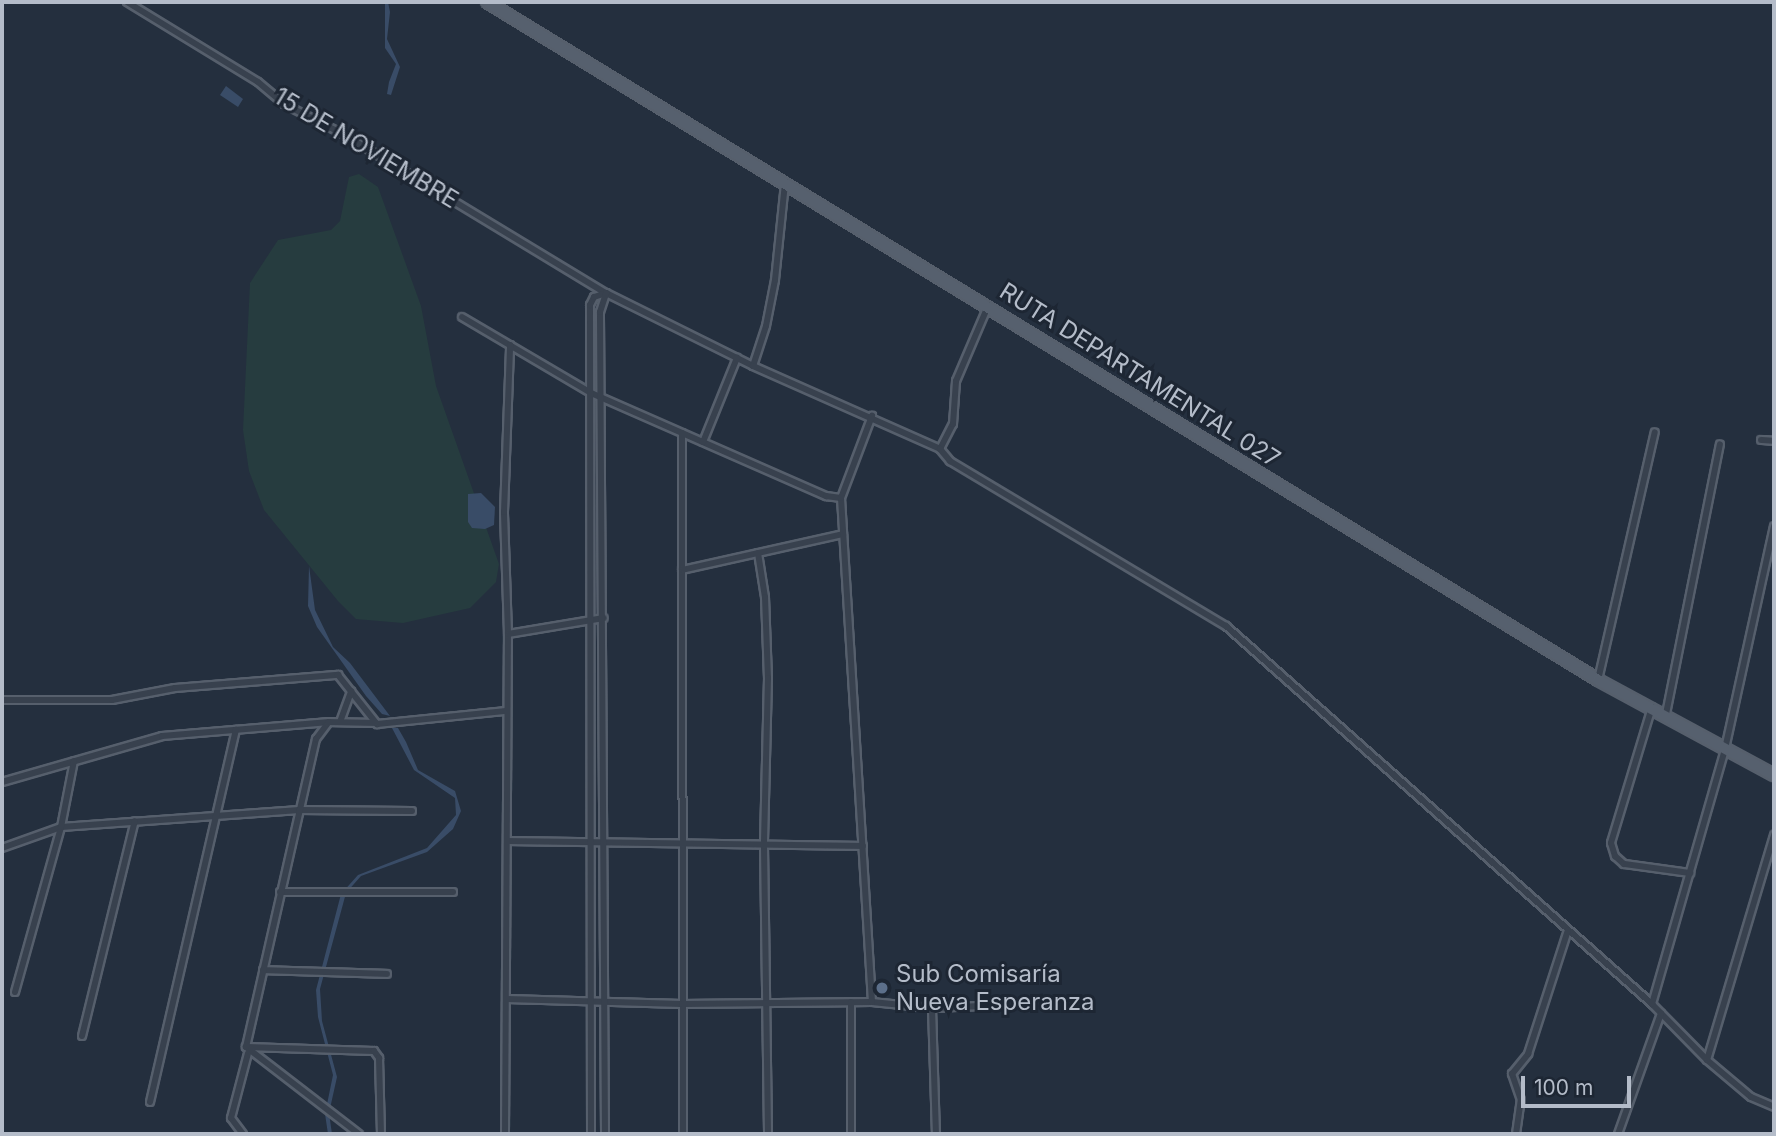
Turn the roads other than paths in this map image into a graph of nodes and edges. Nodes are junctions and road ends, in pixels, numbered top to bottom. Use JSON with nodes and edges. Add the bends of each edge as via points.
{"nodes":[{"id":1,"x":127,"y":2,"type":"edge"},
{"id":2,"x":487,"y":2,"type":"edge"},
{"id":3,"x":786,"y":182,"type":"junction"},
{"id":4,"x":606,"y":293,"type":"junction"},
{"id":5,"x":988,"y":304,"type":"junction"},
{"id":6,"x":462,"y":317,"type":"dead end"},
{"id":7,"x":510,"y":345,"type":"junction"},
{"id":8,"x":737,"y":358,"type":"junction"},
{"id":9,"x":753,"y":366,"type":"junction"},
{"id":10,"x":591,"y":393,"type":"junction"},
{"id":11,"x":602,"y":398,"type":"junction"},
{"id":12,"x":872,"y":416,"type":"junction"},
{"id":13,"x":1655,"y":432,"type":"dead end"},
{"id":14,"x":682,"y":433,"type":"junction"},
{"id":15,"x":1761,"y":440,"type":"dead end"},
{"id":16,"x":1774,"y":441,"type":"edge"},
{"id":17,"x":703,"y":443,"type":"junction"},
{"id":18,"x":1720,"y":444,"type":"dead end"},
{"id":19,"x":940,"y":449,"type":"junction"},
{"id":20,"x":841,"y":498,"type":"junction"},
{"id":21,"x":1774,"y":526,"type":"edge"},
{"id":22,"x":843,"y":534,"type":"junction"},
{"id":23,"x":758,"y":553,"type":"junction"},
{"id":24,"x":682,"y":570,"type":"junction"},
{"id":25,"x":604,"y":618,"type":"junction"},
{"id":26,"x":592,"y":619,"type":"junction"},
{"id":27,"x":508,"y":634,"type":"junction"},
{"id":28,"x":1598,"y":680,"type":"junction"},
{"id":29,"x":351,"y":691,"type":"junction"},
{"id":30,"x":2,"y":700,"type":"edge"},
{"id":31,"x":1652,"y":707,"type":"junction"},
{"id":32,"x":506,"y":711,"type":"junction"},
{"id":33,"x":1665,"y":714,"type":"junction"},
{"id":34,"x":330,"y":722,"type":"junction"},
{"id":35,"x":340,"y":722,"type":"junction"},
{"id":36,"x":377,"y":723,"type":"junction"},
{"id":37,"x":236,"y":730,"type":"junction"},
{"id":38,"x":1725,"y":749,"type":"junction"},
{"id":39,"x":74,"y":761,"type":"junction"},
{"id":40,"x":1774,"y":775,"type":"edge"},
{"id":41,"x":2,"y":782,"type":"edge"},
{"id":42,"x":299,"y":810,"type":"junction"},
{"id":43,"x":412,"y":811,"type":"dead end"},
{"id":44,"x":216,"y":815,"type":"junction"},
{"id":45,"x":135,"y":821,"type":"junction"},
{"id":46,"x":61,"y":827,"type":"junction"},
{"id":47,"x":1774,"y":835,"type":"edge"},
{"id":48,"x":509,"y":841,"type":"junction"},
{"id":49,"x":590,"y":844,"type":"junction"},
{"id":50,"x":606,"y":844,"type":"junction"},
{"id":51,"x":682,"y":846,"type":"junction"},
{"id":52,"x":764,"y":846,"type":"junction"},
{"id":53,"x":863,"y":846,"type":"junction"},
{"id":54,"x":2,"y":848,"type":"edge"},
{"id":55,"x":1690,"y":873,"type":"junction"},
{"id":56,"x":280,"y":892,"type":"junction"},
{"id":57,"x":453,"y":892,"type":"dead end"},
{"id":58,"x":1568,"y":930,"type":"junction"},
{"id":59,"x":262,"y":970,"type":"junction"},
{"id":60,"x":387,"y":974,"type":"dead end"},
{"id":61,"x":15,"y":992,"type":"dead end"},
{"id":62,"x":507,"y":999,"type":"junction"},
{"id":63,"x":766,"y":1000,"type":"junction"},
{"id":64,"x":591,"y":1001,"type":"junction"},
{"id":65,"x":606,"y":1001,"type":"junction"},
{"id":66,"x":851,"y":1002,"type":"junction"},
{"id":67,"x":872,"y":1002,"type":"junction"},
{"id":68,"x":682,"y":1004,"type":"junction"},
{"id":69,"x":1652,"y":1004,"type":"junction"},
{"id":70,"x":982,"y":1006,"type":"dead end"},
{"id":71,"x":932,"y":1008,"type":"junction"},
{"id":72,"x":1661,"y":1013,"type":"junction"},
{"id":73,"x":82,"y":1036,"type":"dead end"},
{"id":74,"x":247,"y":1050,"type":"junction"},
{"id":75,"x":1707,"y":1060,"type":"junction"},
{"id":76,"x":150,"y":1102,"type":"dead end"},
{"id":77,"x":1774,"y":1107,"type":"edge"},
{"id":78,"x":243,"y":1134,"type":"edge"},
{"id":79,"x":359,"y":1134,"type":"edge"},
{"id":80,"x":381,"y":1134,"type":"edge"},
{"id":81,"x":505,"y":1134,"type":"edge"},
{"id":82,"x":591,"y":1134,"type":"edge"},
{"id":83,"x":605,"y":1134,"type":"edge"},
{"id":84,"x":683,"y":1134,"type":"edge"},
{"id":85,"x":768,"y":1134,"type":"edge"},
{"id":86,"x":851,"y":1134,"type":"edge"},
{"id":87,"x":936,"y":1134,"type":"edge"},
{"id":88,"x":1516,"y":1134,"type":"edge"},
{"id":89,"x":1618,"y":1134,"type":"edge"}],
"edges":[{"from":1,"to":4,"type":"street","name":"15 DE NOVIEMBRE","via":[[258,82],[284,104],[344,134]]},
{"from":2,"to":3,"type":"main road","name":"RUTA DEPARTAMENTAL 027"},
{"from":3,"to":5,"type":"main road","name":"RUTA DEPARTAMENTAL 027"},
{"from":3,"to":9,"type":"street","via":[[775,280]]},
{"from":4,"to":8,"type":"street","name":"15 DE NOVIEMBRE"},
{"from":4,"to":10,"type":"street","via":[[594,297],[590,305]]},
{"from":4,"to":11,"type":"street","via":[[600,312]]},
{"from":5,"to":19,"type":"street","via":[[956,381],[953,424]]},
{"from":5,"to":28,"type":"main road","name":"RUTA DEPARTAMENTAL 027","via":[[1177,426]]},
{"from":6,"to":7,"type":"street"},
{"from":7,"to":10,"type":"street"},
{"from":7,"to":27,"type":"street","via":[[504,512]]},
{"from":8,"to":9,"type":"street","name":"15 DE NOVIEMBRE"},
{"from":8,"to":17,"type":"street"},
{"from":9,"to":12,"type":"street","name":"15 DE NOVIEMBRE"},
{"from":10,"to":11,"type":"street"},
{"from":10,"to":26,"type":"street"},
{"from":11,"to":14,"type":"street"},
{"from":11,"to":25,"type":"street"},
{"from":12,"to":19,"type":"street","name":"15 DE NOVIEMBRE"},
{"from":12,"to":20,"type":"street"},
{"from":13,"to":28,"type":"street"},
{"from":14,"to":17,"type":"street"},
{"from":14,"to":24,"type":"street"},
{"from":15,"to":16,"type":"street"},
{"from":17,"to":20,"type":"street","via":[[826,496]]},
{"from":18,"to":33,"type":"street"},
{"from":19,"to":58,"type":"street","name":"15 DE NOVIEMBRE","via":[[950,461],[1226,626]]},
{"from":20,"to":22,"type":"street"},
{"from":21,"to":38,"type":"street"},
{"from":22,"to":23,"type":"street"},
{"from":22,"to":53,"type":"street"},
{"from":23,"to":24,"type":"street"},
{"from":23,"to":52,"type":"street","via":[[768,678]]},
{"from":24,"to":51,"type":"street"},
{"from":25,"to":26,"type":"street"},
{"from":25,"to":50,"type":"street"},
{"from":26,"to":27,"type":"street"},
{"from":26,"to":49,"type":"street"},
{"from":27,"to":32,"type":"street"},
{"from":28,"to":31,"type":"main road","name":"RUTA DEPARTAMENTAL 027"},
{"from":29,"to":30,"type":"street","via":[[342,677],[334,675],[175,688],[113,700]]},
{"from":29,"to":35,"type":"street"},
{"from":29,"to":36,"type":"street"},
{"from":31,"to":33,"type":"main road","name":"RUTA DEPARTAMENTAL 027"},
{"from":31,"to":55,"type":"street","via":[[1611,843],[1624,864]]},
{"from":32,"to":36,"type":"street"},
{"from":32,"to":48,"type":"street"},
{"from":33,"to":38,"type":"main road","name":"RUTA DEPARTAMENTAL 027"},
{"from":34,"to":35,"type":"street"},
{"from":34,"to":37,"type":"street"},
{"from":34,"to":42,"type":"street","via":[[316,739]]},
{"from":35,"to":36,"type":"street"},
{"from":37,"to":39,"type":"street","via":[[162,736]]},
{"from":37,"to":44,"type":"street"},
{"from":38,"to":40,"type":"main road","name":"RUTA DEPARTAMENTAL 027"},
{"from":38,"to":55,"type":"street"},
{"from":39,"to":41,"type":"street"},
{"from":39,"to":46,"type":"street"},
{"from":42,"to":43,"type":"street"},
{"from":42,"to":44,"type":"street"},
{"from":42,"to":56,"type":"street"},
{"from":44,"to":45,"type":"street"},
{"from":44,"to":76,"type":"street"},
{"from":45,"to":46,"type":"street"},
{"from":45,"to":73,"type":"street"},
{"from":46,"to":54,"type":"street"},
{"from":46,"to":61,"type":"street"},
{"from":47,"to":75,"type":"street"},
{"from":48,"to":49,"type":"street"},
{"from":48,"to":62,"type":"street"},
{"from":49,"to":50,"type":"street"},
{"from":49,"to":64,"type":"street"},
{"from":50,"to":51,"type":"street"},
{"from":50,"to":65,"type":"street"},
{"from":51,"to":52,"type":"street"},
{"from":51,"to":68,"type":"street"},
{"from":52,"to":53,"type":"street"},
{"from":52,"to":63,"type":"street"},
{"from":53,"to":67,"type":"street"},
{"from":55,"to":69,"type":"street"},
{"from":56,"to":57,"type":"street"},
{"from":56,"to":59,"type":"street"},
{"from":58,"to":69,"type":"street","name":"15 DE NOVIEMBRE"},
{"from":58,"to":88,"type":"street","via":[[1528,1054],[1513,1074],[1521,1100]]},
{"from":59,"to":60,"type":"street"},
{"from":59,"to":74,"type":"street"},
{"from":62,"to":64,"type":"street"},
{"from":62,"to":81,"type":"street"},
{"from":63,"to":66,"type":"street"},
{"from":63,"to":68,"type":"street"},
{"from":63,"to":85,"type":"street"},
{"from":64,"to":65,"type":"street"},
{"from":64,"to":82,"type":"street"},
{"from":65,"to":68,"type":"street"},
{"from":65,"to":83,"type":"street"},
{"from":66,"to":67,"type":"street"},
{"from":66,"to":86,"type":"street"},
{"from":67,"to":71,"type":"street"},
{"from":68,"to":84,"type":"street"},
{"from":69,"to":72,"type":"street","name":"15 DE NOVIEMBRE"},
{"from":70,"to":71,"type":"street"},
{"from":71,"to":87,"type":"street"},
{"from":72,"to":75,"type":"street","name":"15 DE NOVIEMBRE"},
{"from":72,"to":89,"type":"street"},
{"from":74,"to":78,"type":"street","via":[[231,1118]]},
{"from":74,"to":79,"type":"street"},
{"from":74,"to":80,"type":"street","via":[[374,1051],[379,1058]]},
{"from":75,"to":77,"type":"street","name":"15 DE NOVIEMBRE","via":[[1751,1097]]}]}
